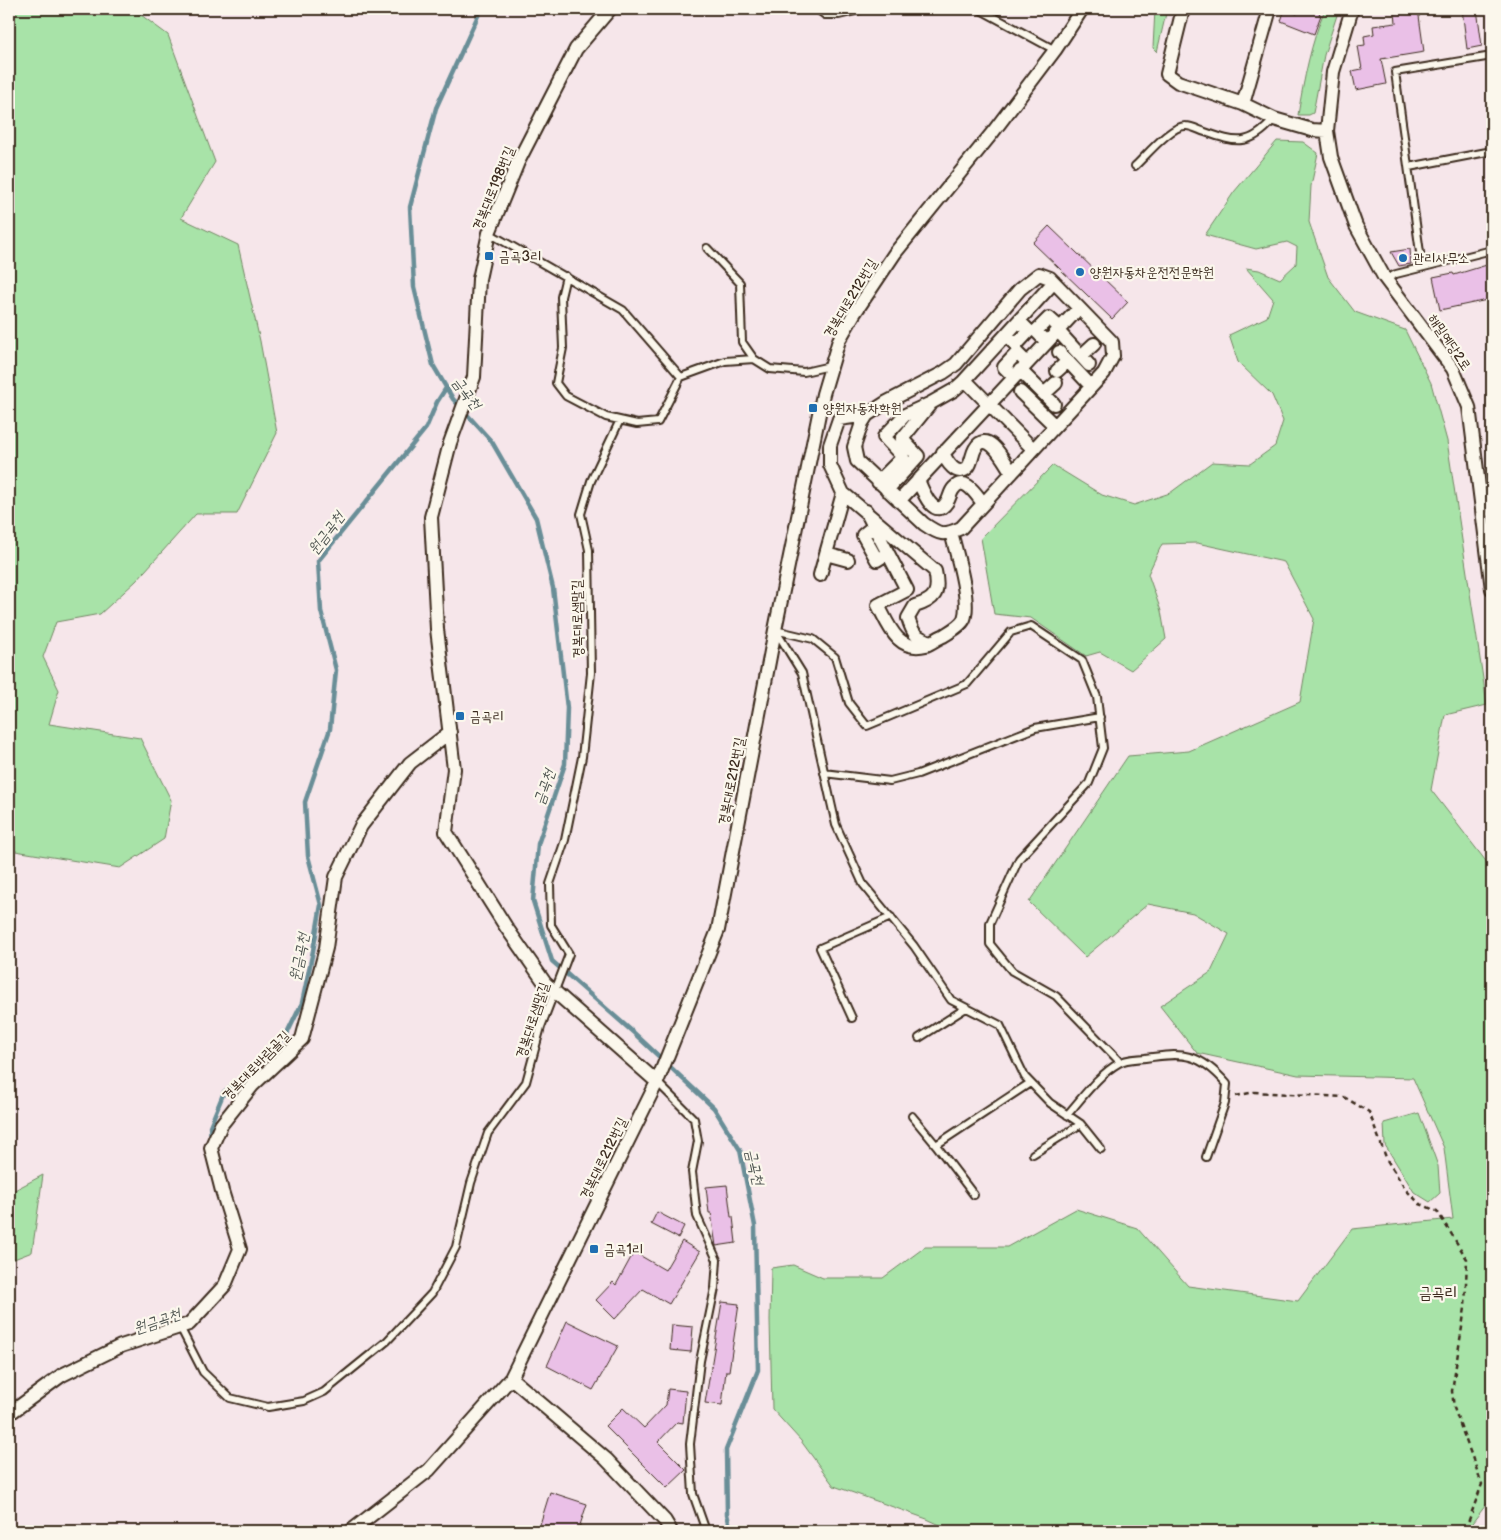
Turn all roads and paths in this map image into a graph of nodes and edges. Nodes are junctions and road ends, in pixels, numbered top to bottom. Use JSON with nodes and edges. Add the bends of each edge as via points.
{"nodes":[{"id":1,"x":610,"y":9,"type":"edge"},
{"id":2,"x":817,"y":9,"type":"edge"},
{"id":3,"x":864,"y":9,"type":"edge"},
{"id":4,"x":979,"y":9,"type":"edge"},
{"id":5,"x":1082,"y":9,"type":"edge"},
{"id":6,"x":1183,"y":9,"type":"edge"},
{"id":7,"x":1270,"y":9,"type":"edge"},
{"id":8,"x":1352,"y":9,"type":"edge"},
{"id":9,"x":1055,"y":50,"type":"junction"},
{"id":10,"x":1492,"y":56,"type":"edge"},
{"id":11,"x":1243,"y":104,"type":"junction"},
{"id":12,"x":1274,"y":120,"type":"junction"},
{"id":13,"x":1327,"y":131,"type":"junction"},
{"id":14,"x":1492,"y":151,"type":"edge"},
{"id":15,"x":1135,"y":166,"type":"dead end"},
{"id":16,"x":1409,"y":166,"type":"junction"},
{"id":17,"x":489,"y":233,"type":"junction"},
{"id":18,"x":708,"y":248,"type":"dead end"},
{"id":19,"x":1492,"y":250,"type":"edge"},
{"id":20,"x":1422,"y":267,"type":"junction"},
{"id":21,"x":566,"y":276,"type":"junction"},
{"id":22,"x":1386,"y":279,"type":"junction"},
{"id":23,"x":1054,"y":282,"type":"junction"},
{"id":24,"x":1079,"y":308,"type":"junction"},
{"id":25,"x":1059,"y":330,"type":"junction"},
{"id":26,"x":1094,"y":344,"type":"dead end"},
{"id":27,"x":754,"y":359,"type":"junction"},
{"id":28,"x":830,"y":366,"type":"junction"},
{"id":29,"x":1021,"y":370,"type":"junction"},
{"id":30,"x":681,"y":377,"type":"junction"},
{"id":31,"x":965,"y":380,"type":"junction"},
{"id":32,"x":1091,"y":386,"type":"junction"},
{"id":33,"x":1020,"y":392,"type":"dead end"},
{"id":34,"x":1044,"y":394,"type":"junction"},
{"id":35,"x":931,"y":403,"type":"junction"},
{"id":36,"x":988,"y":404,"type":"junction"},
{"id":37,"x":1054,"y":404,"type":"dead end"},
{"id":38,"x":867,"y":414,"type":"junction"},
{"id":39,"x":818,"y":419,"type":"junction"},
{"id":40,"x":620,"y":420,"type":"junction"},
{"id":41,"x":1055,"y":426,"type":"junction"},
{"id":42,"x":837,"y":428,"type":"junction"},
{"id":43,"x":1033,"y":449,"type":"junction"},
{"id":44,"x":943,"y":452,"type":"junction"},
{"id":45,"x":1012,"y":473,"type":"junction"},
{"id":46,"x":918,"y":480,"type":"junction"},
{"id":47,"x":882,"y":486,"type":"junction"},
{"id":48,"x":843,"y":493,"type":"junction"},
{"id":49,"x":899,"y":501,"type":"junction"},
{"id":50,"x":983,"y":503,"type":"junction"},
{"id":51,"x":866,"y":511,"type":"junction"},
{"id":52,"x":950,"y":532,"type":"junction"},
{"id":53,"x":826,"y":554,"type":"junction"},
{"id":54,"x":848,"y":560,"type":"dead end"},
{"id":55,"x":820,"y":575,"type":"dead end"},
{"id":56,"x":1492,"y":589,"type":"edge"},
{"id":57,"x":775,"y":630,"type":"junction"},
{"id":58,"x":931,"y":642,"type":"junction"},
{"id":59,"x":1100,"y":717,"type":"junction"},
{"id":60,"x":450,"y":732,"type":"junction"},
{"id":61,"x":824,"y":773,"type":"junction"},
{"id":62,"x":890,"y":917,"type":"junction"},
{"id":63,"x":555,"y":988,"type":"junction"},
{"id":64,"x":966,"y":1008,"type":"junction"},
{"id":65,"x":852,"y":1018,"type":"dead end"},
{"id":66,"x":918,"y":1038,"type":"dead end"},
{"id":67,"x":1120,"y":1062,"type":"junction"},
{"id":68,"x":657,"y":1082,"type":"junction"},
{"id":69,"x":1030,"y":1083,"type":"junction"},
{"id":70,"x":1226,"y":1092,"type":"junction"},
{"id":71,"x":1067,"y":1115,"type":"junction"},
{"id":72,"x":912,"y":1116,"type":"dead end"},
{"id":73,"x":1081,"y":1124,"type":"junction"},
{"id":74,"x":936,"y":1145,"type":"junction"},
{"id":75,"x":1101,"y":1150,"type":"dead end"},
{"id":76,"x":1033,"y":1154,"type":"dead end"},
{"id":77,"x":1206,"y":1157,"type":"dead end"},
{"id":78,"x":974,"y":1195,"type":"dead end"},
{"id":79,"x":180,"y":1327,"type":"junction"},
{"id":80,"x":511,"y":1378,"type":"junction"},
{"id":81,"x":9,"y":1414,"type":"edge"},
{"id":82,"x":356,"y":1530,"type":"edge"},
{"id":83,"x":671,"y":1531,"type":"edge"},
{"id":84,"x":706,"y":1531,"type":"edge"},
{"id":85,"x":1465,"y":1531,"type":"edge"}],
"edges":[{"from":1,"to":17,"type":"street","name":"경복대로198번길","via":[[576,49],[518,162]]},
{"from":2,"to":3,"type":"lane","via":[[825,15]]},
{"from":4,"to":9,"type":"lane"},
{"from":5,"to":9,"type":"street","name":"경복대로212번길"},
{"from":6,"to":11,"type":"street","via":[[1167,74],[1178,82]]},
{"from":7,"to":11,"type":"street"},
{"from":8,"to":13,"type":"street","name":"해밀예당2로","via":[[1333,72]]},
{"from":9,"to":28,"type":"street","name":"경복대로212번길","via":[[895,253],[839,340]]},
{"from":10,"to":16,"type":"lane","via":[[1395,72]]},
{"from":11,"to":12,"type":"street"},
{"from":12,"to":13,"type":"street"},
{"from":12,"to":15,"type":"lane","via":[[1265,130],[1239,142],[1186,126],[1171,132]]},
{"from":13,"to":22,"type":"street","name":"해밀예당2로","via":[[1331,157],[1356,226]]},
{"from":14,"to":16,"type":"lane"},
{"from":16,"to":20,"type":"lane"},
{"from":17,"to":21,"type":"lane"},
{"from":17,"to":60,"type":"street","name":"경복대로198번길","via":[[479,279],[474,377],[450,444],[431,517],[437,629]]},
{"from":18,"to":27,"type":"lane","via":[[740,283],[742,342]]},
{"from":19,"to":20,"type":"lane"},
{"from":20,"to":22,"type":"lane"},
{"from":21,"to":30,"type":"lane","via":[[623,310]]},
{"from":21,"to":40,"type":"lane","via":[[561,297],[563,348],[556,383],[566,396]]},
{"from":22,"to":56,"type":"street","name":"해밀예당2로","via":[[1453,369],[1469,407]]},
{"from":23,"to":24,"type":"street"},
{"from":23,"to":31,"type":"street"},
{"from":23,"to":38,"type":"street","via":[[1039,274],[1020,289],[956,364]]},
{"from":24,"to":25,"type":"street"},
{"from":24,"to":32,"type":"street","via":[[1112,342],[1113,356]]},
{"from":25,"to":26,"type":"street","via":[[1085,360]]},
{"from":25,"to":29,"type":"street","via":[[1048,318],[1036,331],[1048,342]]},
{"from":27,"to":28,"type":"lane","via":[[770,369],[804,372]]},
{"from":27,"to":30,"type":"lane","via":[[726,361]]},
{"from":28,"to":39,"type":"street","name":"경복대로212번길"},
{"from":29,"to":34,"type":"street"},
{"from":29,"to":36,"type":"street"},
{"from":30,"to":40,"type":"lane","via":[[658,422],[637,424]]},
{"from":31,"to":35,"type":"street"},
{"from":31,"to":36,"type":"street"},
{"from":32,"to":34,"type":"street","via":[[1063,357],[1056,377]]},
{"from":32,"to":41,"type":"street"},
{"from":33,"to":41,"type":"street","via":[[1027,407]]},
{"from":34,"to":37,"type":"street"},
{"from":35,"to":47,"type":"street","via":[[902,439],[918,456]]},
{"from":35,"to":47,"type":"street","via":[[905,415],[884,437],[903,457]]},
{"from":36,"to":43,"type":"street"},
{"from":36,"to":44,"type":"street"},
{"from":38,"to":42,"type":"street","via":[[839,419]]},
{"from":38,"to":47,"type":"street","via":[[854,447],[857,461]]},
{"from":39,"to":42,"type":"street"},
{"from":39,"to":57,"type":"street","name":"경복대로212번길"},
{"from":40,"to":63,"type":"lane","name":"경복대로샘말길","via":[[591,481],[580,514],[588,550],[591,673],[582,757],[565,840],[550,884],[550,925],[569,954]]},
{"from":41,"to":43,"type":"street"},
{"from":42,"to":48,"type":"street","via":[[830,445],[830,466]]},
{"from":43,"to":45,"type":"street"},
{"from":44,"to":45,"type":"street","via":[[952,468],[965,469],[976,446],[990,443]]},
{"from":44,"to":46,"type":"street"},
{"from":45,"to":50,"type":"street"},
{"from":46,"to":49,"type":"street"},
{"from":46,"to":50,"type":"street","via":[[925,497],[935,507],[943,506],[952,489],[962,484],[968,485]]},
{"from":47,"to":49,"type":"street"},
{"from":48,"to":51,"type":"street"},
{"from":48,"to":53,"type":"street"},
{"from":49,"to":52,"type":"street","via":[[935,532],[945,535]]},
{"from":50,"to":52,"type":"street","via":[[961,528]]},
{"from":51,"to":58,"type":"street","via":[[935,571],[935,595],[928,602],[915,606],[908,618],[912,631],[919,638]]},
{"from":51,"to":58,"type":"street","via":[[908,590],[878,605],[893,634],[906,645]]},
{"from":52,"to":58,"type":"street","via":[[963,576],[963,620],[952,631]]},
{"from":53,"to":54,"type":"street"},
{"from":53,"to":55,"type":"street"},
{"from":57,"to":59,"type":"lane","via":[[813,639],[835,657],[849,703],[867,726],[967,684],[1011,632],[1031,626],[1082,660],[1098,697]]},
{"from":57,"to":61,"type":"lane","via":[[802,673]]},
{"from":57,"to":68,"type":"street","name":"경복대로212번길","via":[[718,930]]},
{"from":59,"to":61,"type":"lane","via":[[1034,728],[918,774],[890,781]]},
{"from":59,"to":67,"type":"lane","via":[[1103,748],[1089,783],[1019,859],[990,923],[990,944],[1012,971],[1056,996]]},
{"from":60,"to":63,"type":"street","name":"경복대로198번길","via":[[454,769],[446,832],[545,983]]},
{"from":60,"to":79,"type":"street","name":"경복대로바람골길","via":[[410,763],[361,826],[336,877],[326,948],[302,1039],[252,1086],[220,1125],[212,1148],[240,1249],[225,1285],[189,1324]]},
{"from":61,"to":62,"type":"lane","via":[[836,826],[863,884]]},
{"from":62,"to":64,"type":"lane","via":[[951,1000]]},
{"from":62,"to":65,"type":"lane","via":[[820,948]]},
{"from":63,"to":68,"type":"street","name":"경복대로198번길"},
{"from":63,"to":79,"type":"lane","name":"경복대로샘말길","via":[[526,1082],[488,1133],[471,1183],[456,1247],[432,1293],[387,1341],[324,1392],[304,1402],[268,1407],[230,1398],[203,1372]]},
{"from":64,"to":66,"type":"lane"},
{"from":64,"to":69,"type":"lane","via":[[1000,1025]]},
{"from":67,"to":70,"type":"lane","via":[[1171,1054],[1198,1059],[1216,1071],[1227,1084]]},
{"from":67,"to":71,"type":"lane","via":[[1100,1078]]},
{"from":68,"to":80,"type":"street","name":"경복대로212번길"},
{"from":68,"to":84,"type":"lane","via":[[694,1119],[698,1141],[692,1172],[697,1216],[717,1260],[716,1288],[700,1361],[690,1444],[693,1494]]},
{"from":69,"to":71,"type":"lane"},
{"from":69,"to":74,"type":"lane"},
{"from":70,"to":77,"type":"lane"},
{"from":70,"to":85,"type":"path","via":[[1235,1096],[1254,1092],[1344,1097],[1369,1112],[1387,1160],[1406,1190],[1420,1204],[1437,1211],[1466,1259],[1465,1308],[1452,1391],[1454,1408],[1482,1484]]},
{"from":71,"to":73,"type":"lane"},
{"from":72,"to":74,"type":"lane"},
{"from":73,"to":75,"type":"lane"},
{"from":73,"to":76,"type":"lane"},
{"from":74,"to":78,"type":"lane"},
{"from":79,"to":81,"type":"street","name":"경복대로바람골길","via":[[121,1346],[62,1375]]},
{"from":80,"to":82,"type":"street","name":"경복대로212번길","via":[[429,1470]]},
{"from":80,"to":83,"type":"street","via":[[606,1459]]}]}
